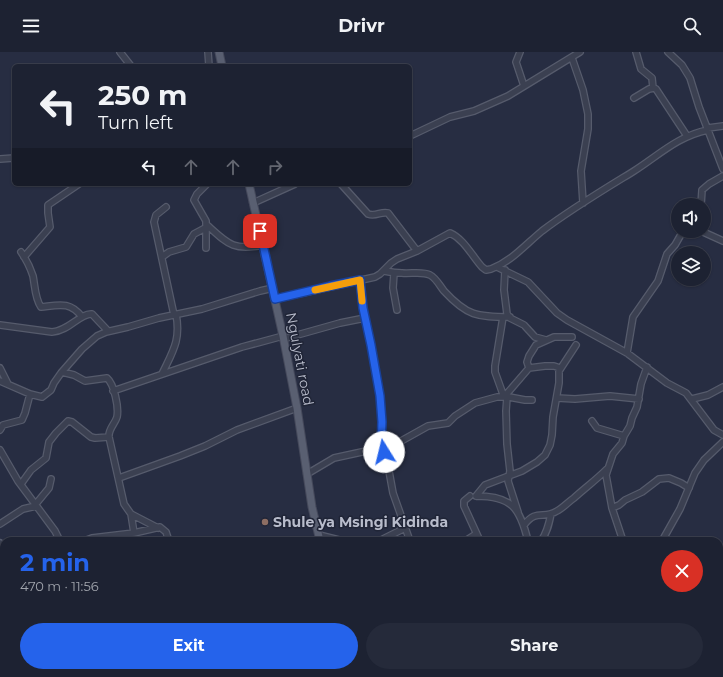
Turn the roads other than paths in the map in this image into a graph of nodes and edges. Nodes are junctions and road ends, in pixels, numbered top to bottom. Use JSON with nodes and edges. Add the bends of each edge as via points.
{"nodes":[{"id":1,"x":120,"y":52,"type":"edge"},
{"id":2,"x":208,"y":52,"type":"edge"},
{"id":3,"x":219,"y":52,"type":"edge"},
{"id":4,"x":520,"y":52,"type":"edge"},
{"id":5,"x":580,"y":52,"type":"edge"},
{"id":6,"x":636,"y":52,"type":"edge"},
{"id":7,"x":670,"y":53,"type":"edge"},
{"id":8,"x":572,"y":58,"type":"junction"},
{"id":9,"x":129,"y":64,"type":"edge"},
{"id":10,"x":210,"y":64,"type":"edge"},
{"id":11,"x":222,"y":64,"type":"edge"},
{"id":12,"x":524,"y":86,"type":"junction"},
{"id":13,"x":653,"y":88,"type":"junction"},
{"id":14,"x":634,"y":98,"type":"dead end"},
{"id":15,"x":723,"y":126,"type":"edge"},
{"id":16,"x":708,"y":129,"type":"junction"},
{"id":17,"x":412,"y":135,"type":"edge"},
{"id":18,"x":687,"y":136,"type":"junction"},
{"id":19,"x":0,"y":158,"type":"edge"},
{"id":20,"x":12,"y":158,"type":"edge"},
{"id":21,"x":723,"y":169,"type":"edge"},
{"id":22,"x":723,"y":176,"type":"edge"},
{"id":23,"x":75,"y":186,"type":"edge"},
{"id":24,"x":205,"y":186,"type":"edge"},
{"id":25,"x":249,"y":186,"type":"edge"},
{"id":26,"x":291,"y":186,"type":"edge"},
{"id":27,"x":343,"y":186,"type":"edge"},
{"id":28,"x":702,"y":198,"type":"edge"},
{"id":29,"x":253,"y":203,"type":"junction"},
{"id":30,"x":583,"y":203,"type":"junction"},
{"id":31,"x":166,"y":207,"type":"dead end"},
{"id":32,"x":207,"y":226,"type":"junction"},
{"id":33,"x":711,"y":236,"type":"edge"},
{"id":34,"x":679,"y":238,"type":"edge"},
{"id":35,"x":723,"y":241,"type":"edge"},
{"id":36,"x":263,"y":245,"type":"junction"},
{"id":37,"x":206,"y":248,"type":"dead end"},
{"id":38,"x":417,"y":250,"type":"junction"},
{"id":39,"x":162,"y":257,"type":"junction"},
{"id":40,"x":497,"y":267,"type":"junction"},
{"id":41,"x":505,"y":270,"type":"junction"},
{"id":42,"x":384,"y":271,"type":"junction"},
{"id":43,"x":394,"y":273,"type":"junction"},
{"id":44,"x":360,"y":280,"type":"junction"},
{"id":45,"x":273,"y":288,"type":"junction"},
{"id":46,"x":275,"y":299,"type":"junction"},
{"id":47,"x":397,"y":310,"type":"dead end"},
{"id":48,"x":175,"y":315,"type":"junction"},
{"id":49,"x":82,"y":317,"type":"junction"},
{"id":50,"x":503,"y":317,"type":"junction"},
{"id":51,"x":510,"y":317,"type":"junction"},
{"id":52,"x":365,"y":318,"type":"junction"},
{"id":53,"x":0,"y":325,"type":"edge"},
{"id":54,"x":108,"y":331,"type":"junction"},
{"id":55,"x":283,"y":337,"type":"junction"},
{"id":56,"x":572,"y":337,"type":"dead end"},
{"id":57,"x":546,"y":340,"type":"junction"},
{"id":58,"x":576,"y":345,"type":"dead end"},
{"id":59,"x":627,"y":352,"type":"junction"},
{"id":60,"x":647,"y":367,"type":"junction"},
{"id":61,"x":0,"y":368,"type":"edge"},
{"id":62,"x":529,"y":368,"type":"junction"},
{"id":63,"x":560,"y":368,"type":"junction"},
{"id":64,"x":62,"y":372,"type":"junction"},
{"id":65,"x":162,"y":374,"type":"junction"},
{"id":66,"x":0,"y":381,"type":"edge"},
{"id":67,"x":8,"y":384,"type":"junction"},
{"id":68,"x":723,"y":387,"type":"edge"},
{"id":69,"x":113,"y":391,"type":"junction"},
{"id":70,"x":30,"y":394,"type":"junction"},
{"id":71,"x":505,"y":397,"type":"junction"},
{"id":72,"x":557,"y":398,"type":"junction"},
{"id":73,"x":639,"y":399,"type":"junction"},
{"id":74,"x":692,"y":399,"type":"junction"},
{"id":75,"x":532,"y":400,"type":"dead end"},
{"id":76,"x":297,"y":408,"type":"junction"},
{"id":77,"x":592,"y":421,"type":"dead end"},
{"id":78,"x":0,"y":430,"type":"edge"},
{"id":79,"x":723,"y":435,"type":"edge"},
{"id":80,"x":624,"y":436,"type":"junction"},
{"id":81,"x":109,"y":437,"type":"junction"},
{"id":82,"x":723,"y":442,"type":"edge"},
{"id":83,"x":382,"y":448,"type":"junction"},
{"id":84,"x":0,"y":450,"type":"edge"},
{"id":85,"x":608,"y":468,"type":"junction"},
{"id":86,"x":307,"y":474,"type":"junction"},
{"id":87,"x":509,"y":476,"type":"junction"},
{"id":88,"x":119,"y":478,"type":"junction"},
{"id":89,"x":52,"y":479,"type":"dead end"},
{"id":90,"x":21,"y":484,"type":"junction"},
{"id":91,"x":689,"y":488,"type":"junction"},
{"id":92,"x":470,"y":496,"type":"dead end"},
{"id":93,"x":36,"y":505,"type":"junction"},
{"id":94,"x":612,"y":508,"type":"junction"},
{"id":95,"x":518,"y":512,"type":"junction"},
{"id":96,"x":131,"y":514,"type":"junction"},
{"id":97,"x":551,"y":514,"type":"junction"},
{"id":98,"x":0,"y":524,"type":"edge"},
{"id":99,"x":524,"y":525,"type":"junction"},
{"id":100,"x":158,"y":528,"type":"junction"},
{"id":101,"x":405,"y":528,"type":"junction"},
{"id":102,"x":133,"y":533,"type":"junction"},
{"id":103,"x":476,"y":534,"type":"junction"},
{"id":104,"x":58,"y":537,"type":"edge"},
{"id":105,"x":100,"y":537,"type":"edge"},
{"id":106,"x":131,"y":537,"type":"edge"},
{"id":107,"x":168,"y":537,"type":"edge"},
{"id":108,"x":319,"y":537,"type":"edge"},
{"id":109,"x":387,"y":537,"type":"edge"},
{"id":110,"x":408,"y":537,"type":"edge"},
{"id":111,"x":471,"y":537,"type":"edge"},
{"id":112,"x":478,"y":537,"type":"edge"},
{"id":113,"x":527,"y":537,"type":"edge"},
{"id":114,"x":543,"y":537,"type":"edge"},
{"id":115,"x":622,"y":537,"type":"edge"},
{"id":116,"x":664,"y":537,"type":"edge"}],
"edges":[{"from":1,"to":9,"type":"street"},
{"from":2,"to":10,"type":"street"},
{"from":3,"to":11,"type":"main road"},
{"from":4,"to":12,"type":"street","via":[[516,62]]},
{"from":5,"to":8,"type":"street"},
{"from":6,"to":13,"type":"street","via":[[641,69],[652,78]]},
{"from":7,"to":16,"type":"street","via":[[690,78]]},
{"from":8,"to":12,"type":"street"},
{"from":8,"to":30,"type":"street","via":[[588,114],[581,171]]},
{"from":12,"to":17,"type":"street","via":[[474,111],[450,117]]},
{"from":13,"to":14,"type":"street"},
{"from":13,"to":18,"type":"street"},
{"from":15,"to":16,"type":"street"},
{"from":16,"to":18,"type":"street"},
{"from":16,"to":21,"type":"street"},
{"from":18,"to":30,"type":"street"},
{"from":19,"to":20,"type":"street"},
{"from":22,"to":28,"type":"street","via":[[702,190]]},
{"from":23,"to":49,"type":"street","via":[[48,205],[50,227],[23,254],[32,274],[41,307],[63,305],[71,307]]},
{"from":24,"to":32,"type":"street","via":[[194,200]]},
{"from":25,"to":29,"type":"main road","name":"Ngulyati road"},
{"from":26,"to":29,"type":"street"},
{"from":27,"to":38,"type":"street","via":[[368,214],[374,216],[383,212],[388,213]]},
{"from":29,"to":36,"type":"main road","name":"Ngulyati road"},
{"from":30,"to":40,"type":"street"},
{"from":31,"to":39,"type":"street","via":[[155,216],[154,222]]},
{"from":32,"to":36,"type":"street","via":[[227,243],[238,248]]},
{"from":32,"to":37,"type":"street"},
{"from":32,"to":39,"type":"street","via":[[194,234],[186,247]]},
{"from":33,"to":35,"type":"street"},
{"from":34,"to":59,"type":"street","via":[[667,254],[658,281],[633,316]]},
{"from":36,"to":45,"type":"main road","name":"Ngulyati road"},
{"from":38,"to":40,"type":"street","via":[[450,233],[457,237],[486,270]]},
{"from":38,"to":42,"type":"street","via":[[397,259]]},
{"from":39,"to":48,"type":"street"},
{"from":40,"to":41,"type":"street"},
{"from":41,"to":51,"type":"street","via":[[504,300]]},
{"from":41,"to":59,"type":"street","via":[[528,282],[567,320]]},
{"from":42,"to":43,"type":"street"},
{"from":42,"to":44,"type":"street","via":[[376,277]]},
{"from":43,"to":47,"type":"street","via":[[393,288]]},
{"from":43,"to":50,"type":"street","via":[[428,274],[468,312]]},
{"from":44,"to":46,"type":"street"},
{"from":44,"to":52,"type":"street"},
{"from":45,"to":46,"type":"main road","name":"Ngulyati road"},
{"from":45,"to":48,"type":"street"},
{"from":46,"to":55,"type":"main road","name":"Ngulyati road"},
{"from":48,"to":54,"type":"street"},
{"from":48,"to":65,"type":"street","via":[[178,337]]},
{"from":49,"to":53,"type":"street","via":[[66,329],[52,332]]},
{"from":49,"to":54,"type":"street","via":[[92,314]]},
{"from":50,"to":51,"type":"street"},
{"from":50,"to":71,"type":"street","via":[[495,372]]},
{"from":51,"to":57,"type":"street","via":[[524,325],[535,337]]},
{"from":52,"to":55,"type":"street"},
{"from":52,"to":83,"type":"street","via":[[380,396]]},
{"from":54,"to":64,"type":"street","via":[[90,341]]},
{"from":55,"to":65,"type":"street","via":[[242,347]]},
{"from":55,"to":76,"type":"main road","name":"Ngulyati road"},
{"from":56,"to":57,"type":"street","via":[[554,337]]},
{"from":57,"to":62,"type":"street","via":[[536,345],[529,356]]},
{"from":58,"to":63,"type":"street"},
{"from":59,"to":60,"type":"street"},
{"from":60,"to":73,"type":"street"},
{"from":60,"to":74,"type":"street"},
{"from":61,"to":67,"type":"street"},
{"from":62,"to":63,"type":"street"},
{"from":62,"to":71,"type":"street"},
{"from":63,"to":72,"type":"street"},
{"from":64,"to":69,"type":"street","via":[[85,381],[107,378]]},
{"from":64,"to":70,"type":"street","via":[[51,390],[42,397]]},
{"from":65,"to":69,"type":"street"},
{"from":66,"to":67,"type":"street"},
{"from":67,"to":70,"type":"street"},
{"from":68,"to":74,"type":"street","via":[[708,395]]},
{"from":69,"to":81,"type":"street","via":[[117,416]]},
{"from":70,"to":78,"type":"street","via":[[22,420],[3,425]]},
{"from":71,"to":75,"type":"street"},
{"from":71,"to":83,"type":"street","via":[[475,403],[448,423],[428,426],[407,439]]},
{"from":71,"to":87,"type":"street"},
{"from":72,"to":73,"type":"street","via":[[610,396]]},
{"from":72,"to":87,"type":"street","via":[[550,445],[545,455],[530,468]]},
{"from":73,"to":80,"type":"street"},
{"from":74,"to":79,"type":"street","via":[[714,430]]},
{"from":76,"to":86,"type":"main road","name":"Ngulyati road"},
{"from":76,"to":88,"type":"street"},
{"from":77,"to":80,"type":"street","via":[[597,428]]},
{"from":80,"to":85,"type":"street"},
{"from":81,"to":88,"type":"street"},
{"from":81,"to":90,"type":"street","via":[[95,438],[68,421],[49,442],[46,458],[31,470]]},
{"from":82,"to":91,"type":"street","via":[[704,460]]},
{"from":83,"to":86,"type":"street","via":[[334,458]]},
{"from":83,"to":101,"type":"street"},
{"from":84,"to":90,"type":"street"},
{"from":85,"to":94,"type":"street","via":[[606,476]]},
{"from":85,"to":97,"type":"street","via":[[594,482]]},
{"from":86,"to":108,"type":"main road","name":"Ngulyati road"},
{"from":87,"to":95,"type":"street","via":[[509,485]]},
{"from":87,"to":95,"type":"street","via":[[485,485],[476,496],[501,499]]},
{"from":88,"to":96,"type":"street","via":[[124,504]]},
{"from":89,"to":93,"type":"street","via":[[49,488]]},
{"from":90,"to":93,"type":"street"},
{"from":91,"to":94,"type":"street","via":[[669,478],[659,479],[642,492]]},
{"from":91,"to":116,"type":"street"},
{"from":92,"to":103,"type":"street","via":[[464,501],[464,506]]},
{"from":93,"to":98,"type":"street","via":[[23,509]]},
{"from":93,"to":104,"type":"street"},
{"from":94,"to":115,"type":"street"},
{"from":95,"to":99,"type":"street"},
{"from":96,"to":100,"type":"street"},
{"from":96,"to":102,"type":"street"},
{"from":97,"to":99,"type":"street","via":[[536,514]]},
{"from":97,"to":114,"type":"street"},
{"from":99,"to":113,"type":"street"},
{"from":100,"to":102,"type":"street"},
{"from":100,"to":107,"type":"street","via":[[163,529]]},
{"from":101,"to":109,"type":"street"},
{"from":101,"to":110,"type":"street"},
{"from":102,"to":105,"type":"street"},
{"from":102,"to":106,"type":"street"},
{"from":103,"to":111,"type":"street"},
{"from":103,"to":112,"type":"street"}]}
